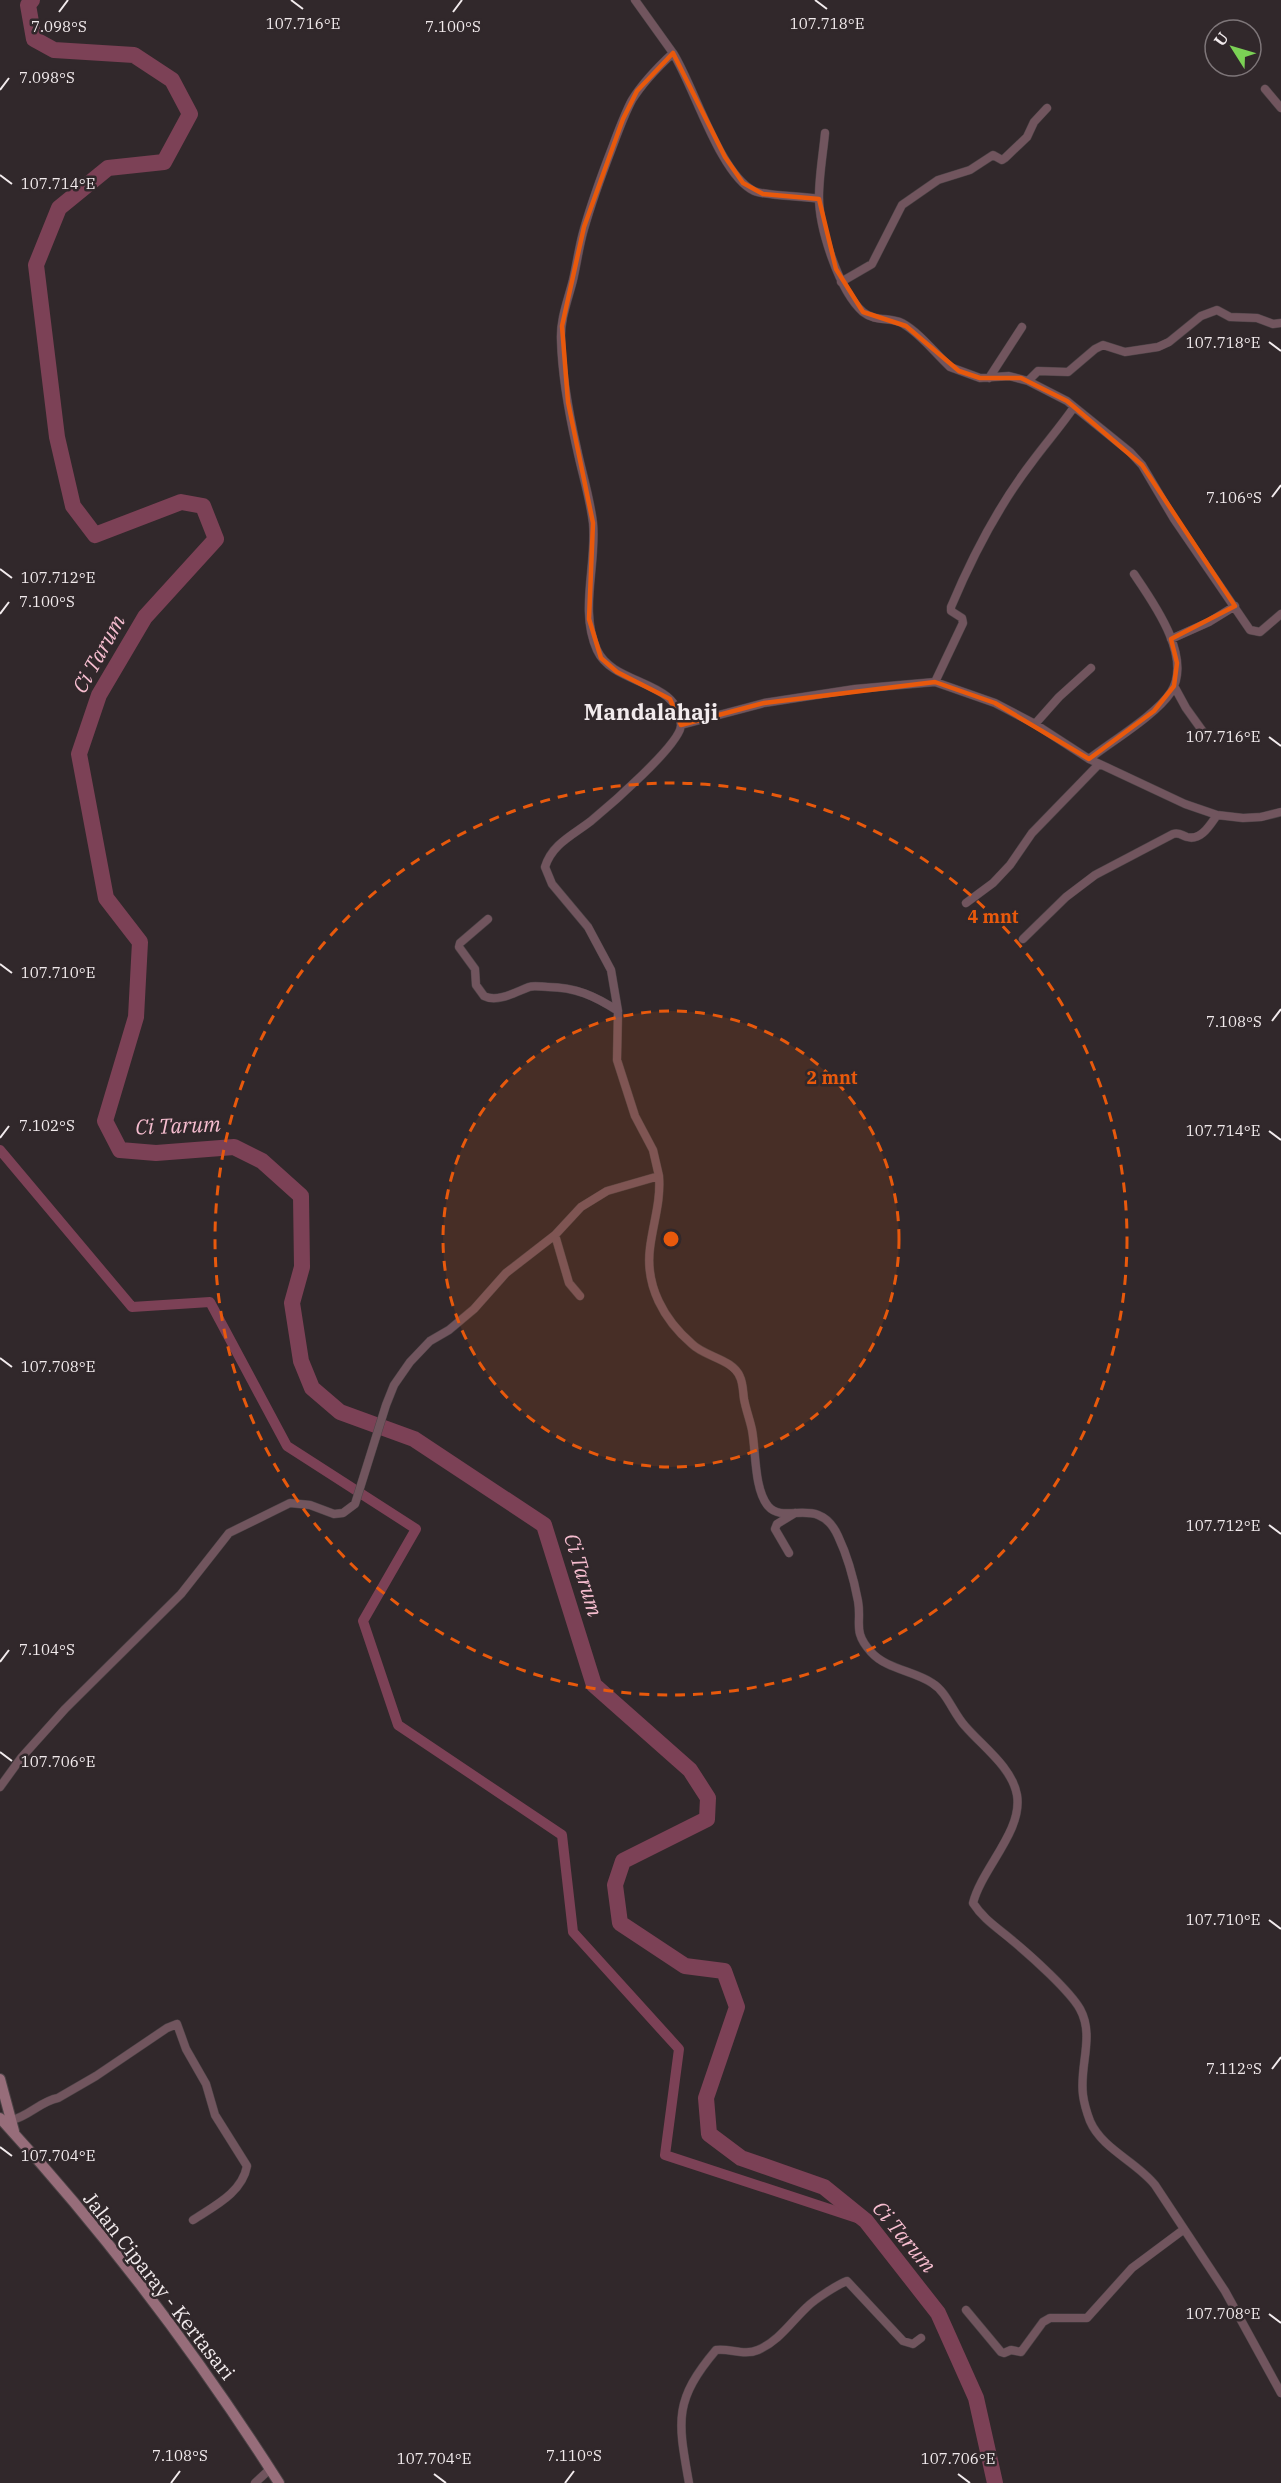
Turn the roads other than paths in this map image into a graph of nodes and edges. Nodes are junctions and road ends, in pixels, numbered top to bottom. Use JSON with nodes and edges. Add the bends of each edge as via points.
{"nodes":[{"id":1,"x":635,"y":0,"type":"edge"},
{"id":2,"x":673,"y":53,"type":"junction"},
{"id":3,"x":1265,"y":89,"type":"dead end"},
{"id":4,"x":1047,"y":108,"type":"dead end"},
{"id":5,"x":1281,"y":108,"type":"edge"},
{"id":6,"x":825,"y":133,"type":"dead end"},
{"id":7,"x":819,"y":198,"type":"junction"},
{"id":8,"x":841,"y":282,"type":"junction"},
{"id":9,"x":1281,"y":323,"type":"edge"},
{"id":10,"x":1022,"y":327,"type":"dead end"},
{"id":11,"x":989,"y":378,"type":"junction"},
{"id":12,"x":1028,"y":381,"type":"junction"},
{"id":13,"x":1074,"y":407,"type":"junction"},
{"id":14,"x":1134,"y":574,"type":"dead end"},
{"id":15,"x":1235,"y":606,"type":"junction"},
{"id":16,"x":1281,"y":614,"type":"edge"},
{"id":17,"x":1171,"y":639,"type":"junction"},
{"id":18,"x":1091,"y":668,"type":"dead end"},
{"id":19,"x":934,"y":682,"type":"junction"},
{"id":20,"x":1174,"y":686,"type":"junction"},
{"id":21,"x":681,"y":724,"type":"junction"},
{"id":22,"x":1035,"y":724,"type":"junction"},
{"id":23,"x":1204,"y":733,"type":"dead end"},
{"id":24,"x":1089,"y":759,"type":"junction"},
{"id":25,"x":1099,"y":764,"type":"junction"},
{"id":26,"x":1281,"y":812,"type":"edge"},
{"id":27,"x":1217,"y":815,"type":"junction"},
{"id":28,"x":966,"y":903,"type":"dead end"},
{"id":29,"x":488,"y":919,"type":"dead end"},
{"id":30,"x":1023,"y":939,"type":"dead end"},
{"id":31,"x":618,"y":1011,"type":"junction"},
{"id":32,"x":659,"y":1176,"type":"junction"},
{"id":33,"x":555,"y":1235,"type":"junction"},
{"id":34,"x":580,"y":1296,"type":"dead end"},
{"id":35,"x":795,"y":1513,"type":"junction"},
{"id":36,"x":789,"y":1553,"type":"dead end"},
{"id":37,"x":0,"y":1787,"type":"edge"},
{"id":38,"x":0,"y":2079,"type":"edge"},
{"id":39,"x":0,"y":2118,"type":"edge"},
{"id":40,"x":12,"y":2120,"type":"junction"},
{"id":41,"x":15,"y":2135,"type":"junction"},
{"id":42,"x":193,"y":2220,"type":"dead end"},
{"id":43,"x":1183,"y":2230,"type":"junction"},
{"id":44,"x":966,"y":2310,"type":"dead end"},
{"id":45,"x":921,"y":2338,"type":"dead end"},
{"id":46,"x":1281,"y":2393,"type":"edge"},
{"id":47,"x":270,"y":2469,"type":"junction"},
{"id":48,"x":255,"y":2483,"type":"edge"},
{"id":49,"x":279,"y":2483,"type":"edge"},
{"id":50,"x":689,"y":2483,"type":"edge"}],
"edges":[{"from":1,"to":2,"type":"street"},
{"from":2,"to":7,"type":"street","via":[[725,157],[743,183],[763,194]]},
{"from":2,"to":21,"type":"street","via":[[638,91],[623,119],[584,228],[561,339],[568,402],[593,523],[589,619],[596,649],[617,672],[670,699]]},
{"from":3,"to":5,"type":"street"},
{"from":4,"to":8,"type":"street","via":[[1034,122],[1028,137],[1005,159],[993,155],[970,170],[938,180],[902,205],[872,264]]},
{"from":6,"to":7,"type":"street"},
{"from":7,"to":8,"type":"street","via":[[827,241]]},
{"from":8,"to":11,"type":"street","via":[[863,312],[906,326],[950,367]]},
{"from":9,"to":12,"type":"street","via":[[1230,317],[1217,310],[1201,316],[1158,347],[1125,352],[1103,345],[1068,372],[1038,370]]},
{"from":10,"to":11,"type":"street"},
{"from":11,"to":12,"type":"street"},
{"from":12,"to":13,"type":"street"},
{"from":13,"to":15,"type":"street","via":[[1142,465],[1174,519]]},
{"from":13,"to":19,"type":"street","via":[[1031,463],[985,536],[951,607],[963,623]]},
{"from":14,"to":17,"type":"street"},
{"from":15,"to":16,"type":"street","via":[[1253,632],[1260,632]]},
{"from":15,"to":17,"type":"street"},
{"from":17,"to":20,"type":"street","via":[[1177,663]]},
{"from":18,"to":22,"type":"street"},
{"from":19,"to":21,"type":"street","via":[[764,703]]},
{"from":19,"to":22,"type":"street","via":[[995,702]]},
{"from":20,"to":23,"type":"street"},
{"from":20,"to":24,"type":"street","via":[[1154,711]]},
{"from":21,"to":31,"type":"street","via":[[673,745],[592,820],[558,845],[545,867],[548,878],[577,910],[603,952],[615,983]]},
{"from":22,"to":24,"type":"street"},
{"from":24,"to":25,"type":"street"},
{"from":25,"to":27,"type":"street"},
{"from":25,"to":28,"type":"street","via":[[1032,833],[993,883]]},
{"from":26,"to":27,"type":"street","via":[[1244,818]]},
{"from":27,"to":30,"type":"street","via":[[1195,837],[1173,834],[1109,865],[1066,897]]},
{"from":29,"to":31,"type":"street","via":[[459,947],[475,969],[476,985],[484,996],[495,998],[531,987],[563,987],[586,992]]},
{"from":31,"to":32,"type":"street","via":[[617,1060],[635,1116],[653,1150]]},
{"from":32,"to":33,"type":"street","via":[[607,1191],[581,1207]]},
{"from":32,"to":35,"type":"street","via":[[661,1197],[649,1272],[656,1296],[677,1331],[695,1347],[732,1366],[740,1376],[760,1488],[768,1506],[778,1513]]},
{"from":33,"to":34,"type":"street","via":[[569,1282]]},
{"from":33,"to":37,"type":"street","via":[[506,1273],[474,1309],[430,1341],[400,1375],[349,1510],[334,1514],[290,1503],[230,1533],[181,1594],[65,1709]]},
{"from":35,"to":36,"type":"street","via":[[775,1529]]},
{"from":35,"to":43,"type":"street","via":[[810,1512],[822,1517],[838,1536],[859,1604],[859,1633],[872,1654],[935,1684],[1009,1777],[1017,1792],[1018,1808],[978,1887],[974,1903],[987,1922],[1012,1940],[1081,2010],[1086,2022],[1083,2094],[1091,2124],[1102,2139],[1146,2174]]},
{"from":38,"to":40,"type":"main road"},
{"from":39,"to":41,"type":"main road","name":"Jalan Ciparay - Kertasari"},
{"from":40,"to":41,"type":"main road"},
{"from":40,"to":42,"type":"street","via":[[96,2076],[177,2024],[206,2084],[215,2115],[247,2166],[235,2189]]},
{"from":41,"to":47,"type":"main road","name":"Jalan Ciparay - Kertasari","via":[[197,2361]]},
{"from":43,"to":44,"type":"street","via":[[1132,2268],[1087,2319],[1050,2318],[1021,2352],[1002,2353]]},
{"from":43,"to":46,"type":"street","via":[[1225,2291]]},
{"from":45,"to":50,"type":"street","via":[[913,2344],[903,2341],[848,2281],[808,2305],[782,2334],[759,2350],[716,2350],[695,2378],[680,2416],[682,2454]]},
{"from":47,"to":48,"type":"street"},
{"from":47,"to":49,"type":"main road","name":"Jalan Ciparay - Kertasari"}]}
